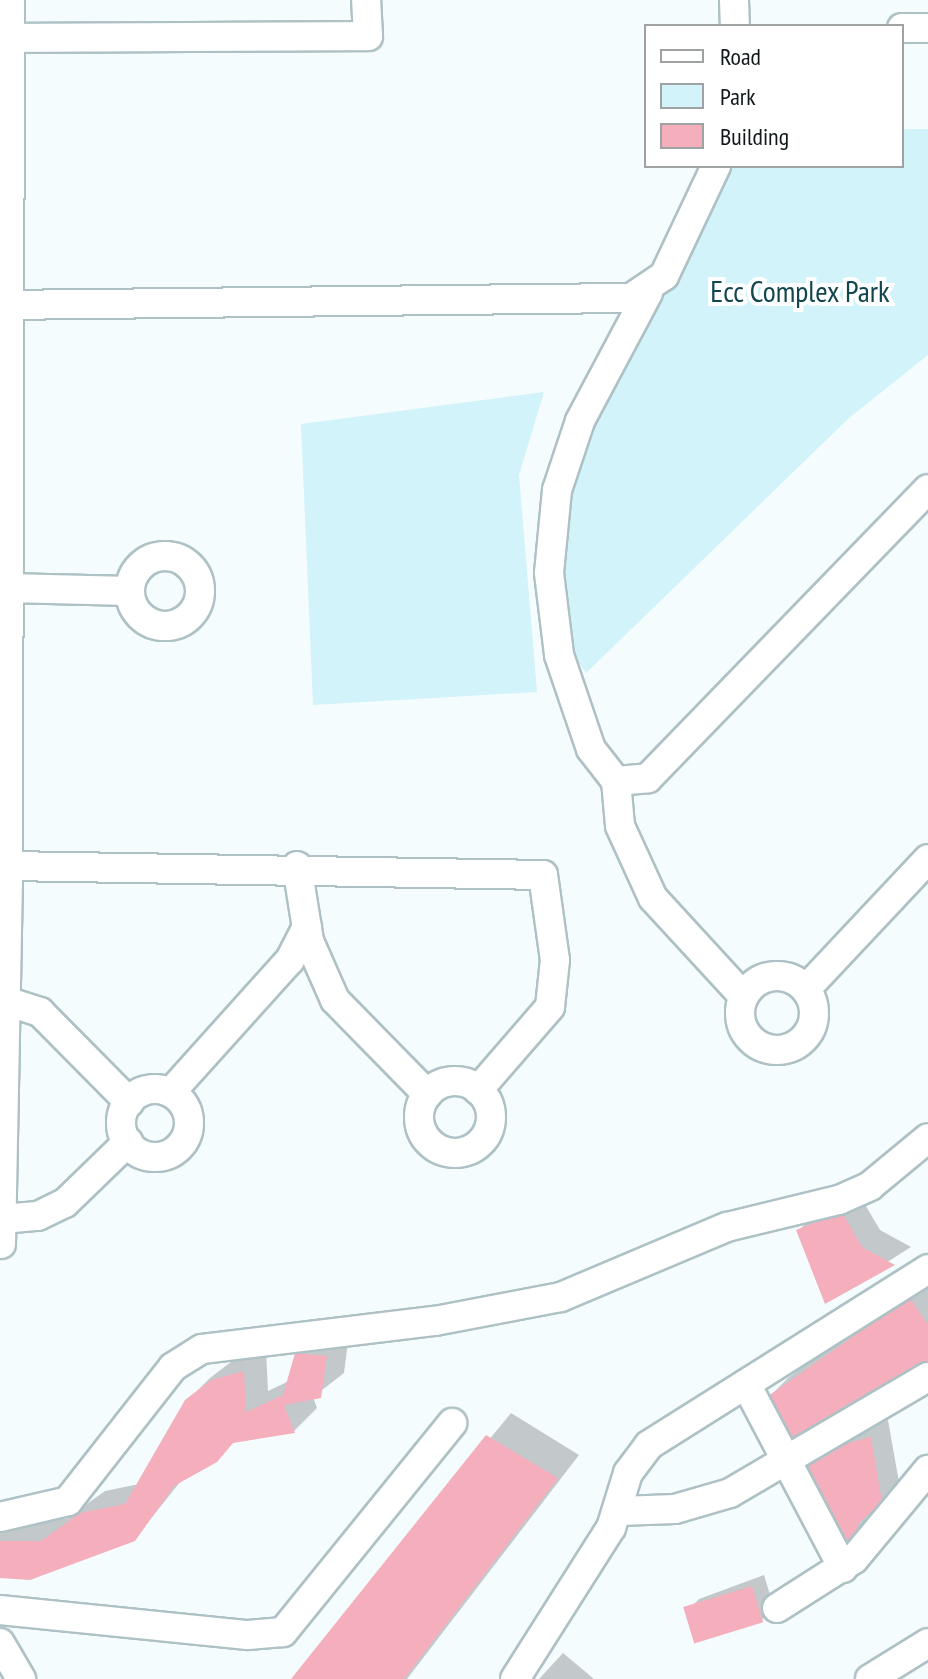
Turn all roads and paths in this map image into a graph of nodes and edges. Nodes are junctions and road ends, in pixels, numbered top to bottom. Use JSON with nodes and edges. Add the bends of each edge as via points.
{"nodes":[{"id":1,"x":10,"y":0,"type":"edge"},
{"id":2,"x":366,"y":0,"type":"edge"},
{"id":3,"x":734,"y":0,"type":"edge"},
{"id":4,"x":735,"y":24,"type":"edge"},
{"id":5,"x":904,"y":28,"type":"edge"},
{"id":6,"x":928,"y":28,"type":"edge"},
{"id":7,"x":10,"y":38,"type":"junction"},
{"id":8,"x":715,"y":168,"type":"edge"},
{"id":9,"x":648,"y":293,"type":"junction"},
{"id":10,"x":3,"y":305,"type":"edge"},
{"id":11,"x":928,"y":489,"type":"edge"},
{"id":12,"x":7,"y":588,"type":"junction"},
{"id":13,"x":130,"y":591,"type":"dead end"},
{"id":14,"x":616,"y":781,"type":"junction"},
{"id":15,"x":928,"y":859,"type":"edge"},
{"id":16,"x":8,"y":866,"type":"junction"},
{"id":17,"x":297,"y":866,"type":"junction"},
{"id":18,"x":307,"y":927,"type":"junction"},
{"id":19,"x":806,"y":989,"type":"junction"},
{"id":20,"x":744,"y":997,"type":"junction"},
{"id":21,"x":6,"y":1001,"type":"junction"},
{"id":22,"x":478,"y":1090,"type":"junction"},
{"id":23,"x":171,"y":1092,"type":"junction"},
{"id":24,"x":427,"y":1094,"type":"junction"},
{"id":25,"x":129,"y":1102,"type":"junction"},
{"id":26,"x":928,"y":1138,"type":"edge"},
{"id":27,"x":128,"y":1142,"type":"junction"},
{"id":28,"x":2,"y":1231,"type":"edge"},
{"id":29,"x":928,"y":1269,"type":"edge"},
{"id":30,"x":928,"y":1377,"type":"edge"},
{"id":31,"x":746,"y":1384,"type":"junction"},
{"id":32,"x":452,"y":1423,"type":"dead end"},
{"id":33,"x":787,"y":1464,"type":"junction"},
{"id":34,"x":928,"y":1470,"type":"edge"},
{"id":35,"x":620,"y":1511,"type":"junction"},
{"id":36,"x":0,"y":1517,"type":"edge"},
{"id":37,"x":843,"y":1568,"type":"junction"},
{"id":38,"x":777,"y":1608,"type":"dead end"},
{"id":39,"x":0,"y":1610,"type":"edge"},
{"id":40,"x":0,"y":1643,"type":"edge"},
{"id":41,"x":928,"y":1643,"type":"edge"},
{"id":42,"x":21,"y":1679,"type":"edge"},
{"id":43,"x":515,"y":1679,"type":"edge"},
{"id":44,"x":870,"y":1679,"type":"edge"}],
"edges":[{"from":1,"to":7,"type":"street"},
{"from":2,"to":7,"type":"street","via":[[368,36]]},
{"from":3,"to":4,"type":"street"},
{"from":5,"to":6,"type":"street"},
{"from":7,"to":10,"type":"street"},
{"from":8,"to":9,"type":"street","via":[[686,237]]},
{"from":9,"to":10,"type":"street","via":[[611,301]]},
{"from":9,"to":14,"type":"street","via":[[580,421],[557,490],[549,573],[559,655],[591,749]]},
{"from":10,"to":12,"type":"street"},
{"from":11,"to":14,"type":"street","via":[[648,778]]},
{"from":12,"to":13,"type":"street"},
{"from":12,"to":16,"type":"street"},
{"from":14,"to":20,"type":"street","via":[[620,826],[653,898]]},
{"from":15,"to":19,"type":"street"},
{"from":16,"to":17,"type":"street"},
{"from":16,"to":21,"type":"street"},
{"from":17,"to":18,"type":"street"},
{"from":17,"to":22,"type":"street","via":[[533,871],[548,880],[555,984],[550,1007]]},
{"from":18,"to":23,"type":"street","via":[[290,960]]},
{"from":18,"to":24,"type":"street","via":[[335,1000]]},
{"from":19,"to":20,"type":"street","via":[[778,975],[758,981]]},
{"from":19,"to":20,"type":"street","via":[[814,1008],[809,1033],[778,1050],[746,1033]]},
{"from":21,"to":25,"type":"street","via":[[40,1012]]},
{"from":21,"to":28,"type":"street"},
{"from":22,"to":24,"type":"street","via":[[447,1082]]},
{"from":22,"to":24,"type":"street","via":[[490,1123],[479,1144],[457,1153],[426,1139],[419,1116]]},
{"from":23,"to":25,"type":"street","via":[[148,1089]]},
{"from":23,"to":27,"type":"street","via":[[189,1120],[183,1142],[155,1157]]},
{"from":25,"to":27,"type":"street","via":[[121,1122]]},
{"from":26,"to":36,"type":"street","via":[[870,1186],[839,1200],[727,1227],[561,1297],[435,1321],[202,1349],[173,1367],[68,1501]]},
{"from":27,"to":28,"type":"street","via":[[65,1203]]},
{"from":29,"to":31,"type":"street"},
{"from":30,"to":33,"type":"street"},
{"from":31,"to":33,"type":"street"},
{"from":31,"to":35,"type":"street","via":[[636,1458]]},
{"from":32,"to":39,"type":"street","via":[[283,1632],[248,1635]]},
{"from":33,"to":35,"type":"street","via":[[700,1503]]},
{"from":33,"to":37,"type":"street"},
{"from":34,"to":37,"type":"street"},
{"from":35,"to":43,"type":"street"},
{"from":37,"to":38,"type":"street"},
{"from":40,"to":42,"type":"street"},
{"from":41,"to":44,"type":"street"}]}
